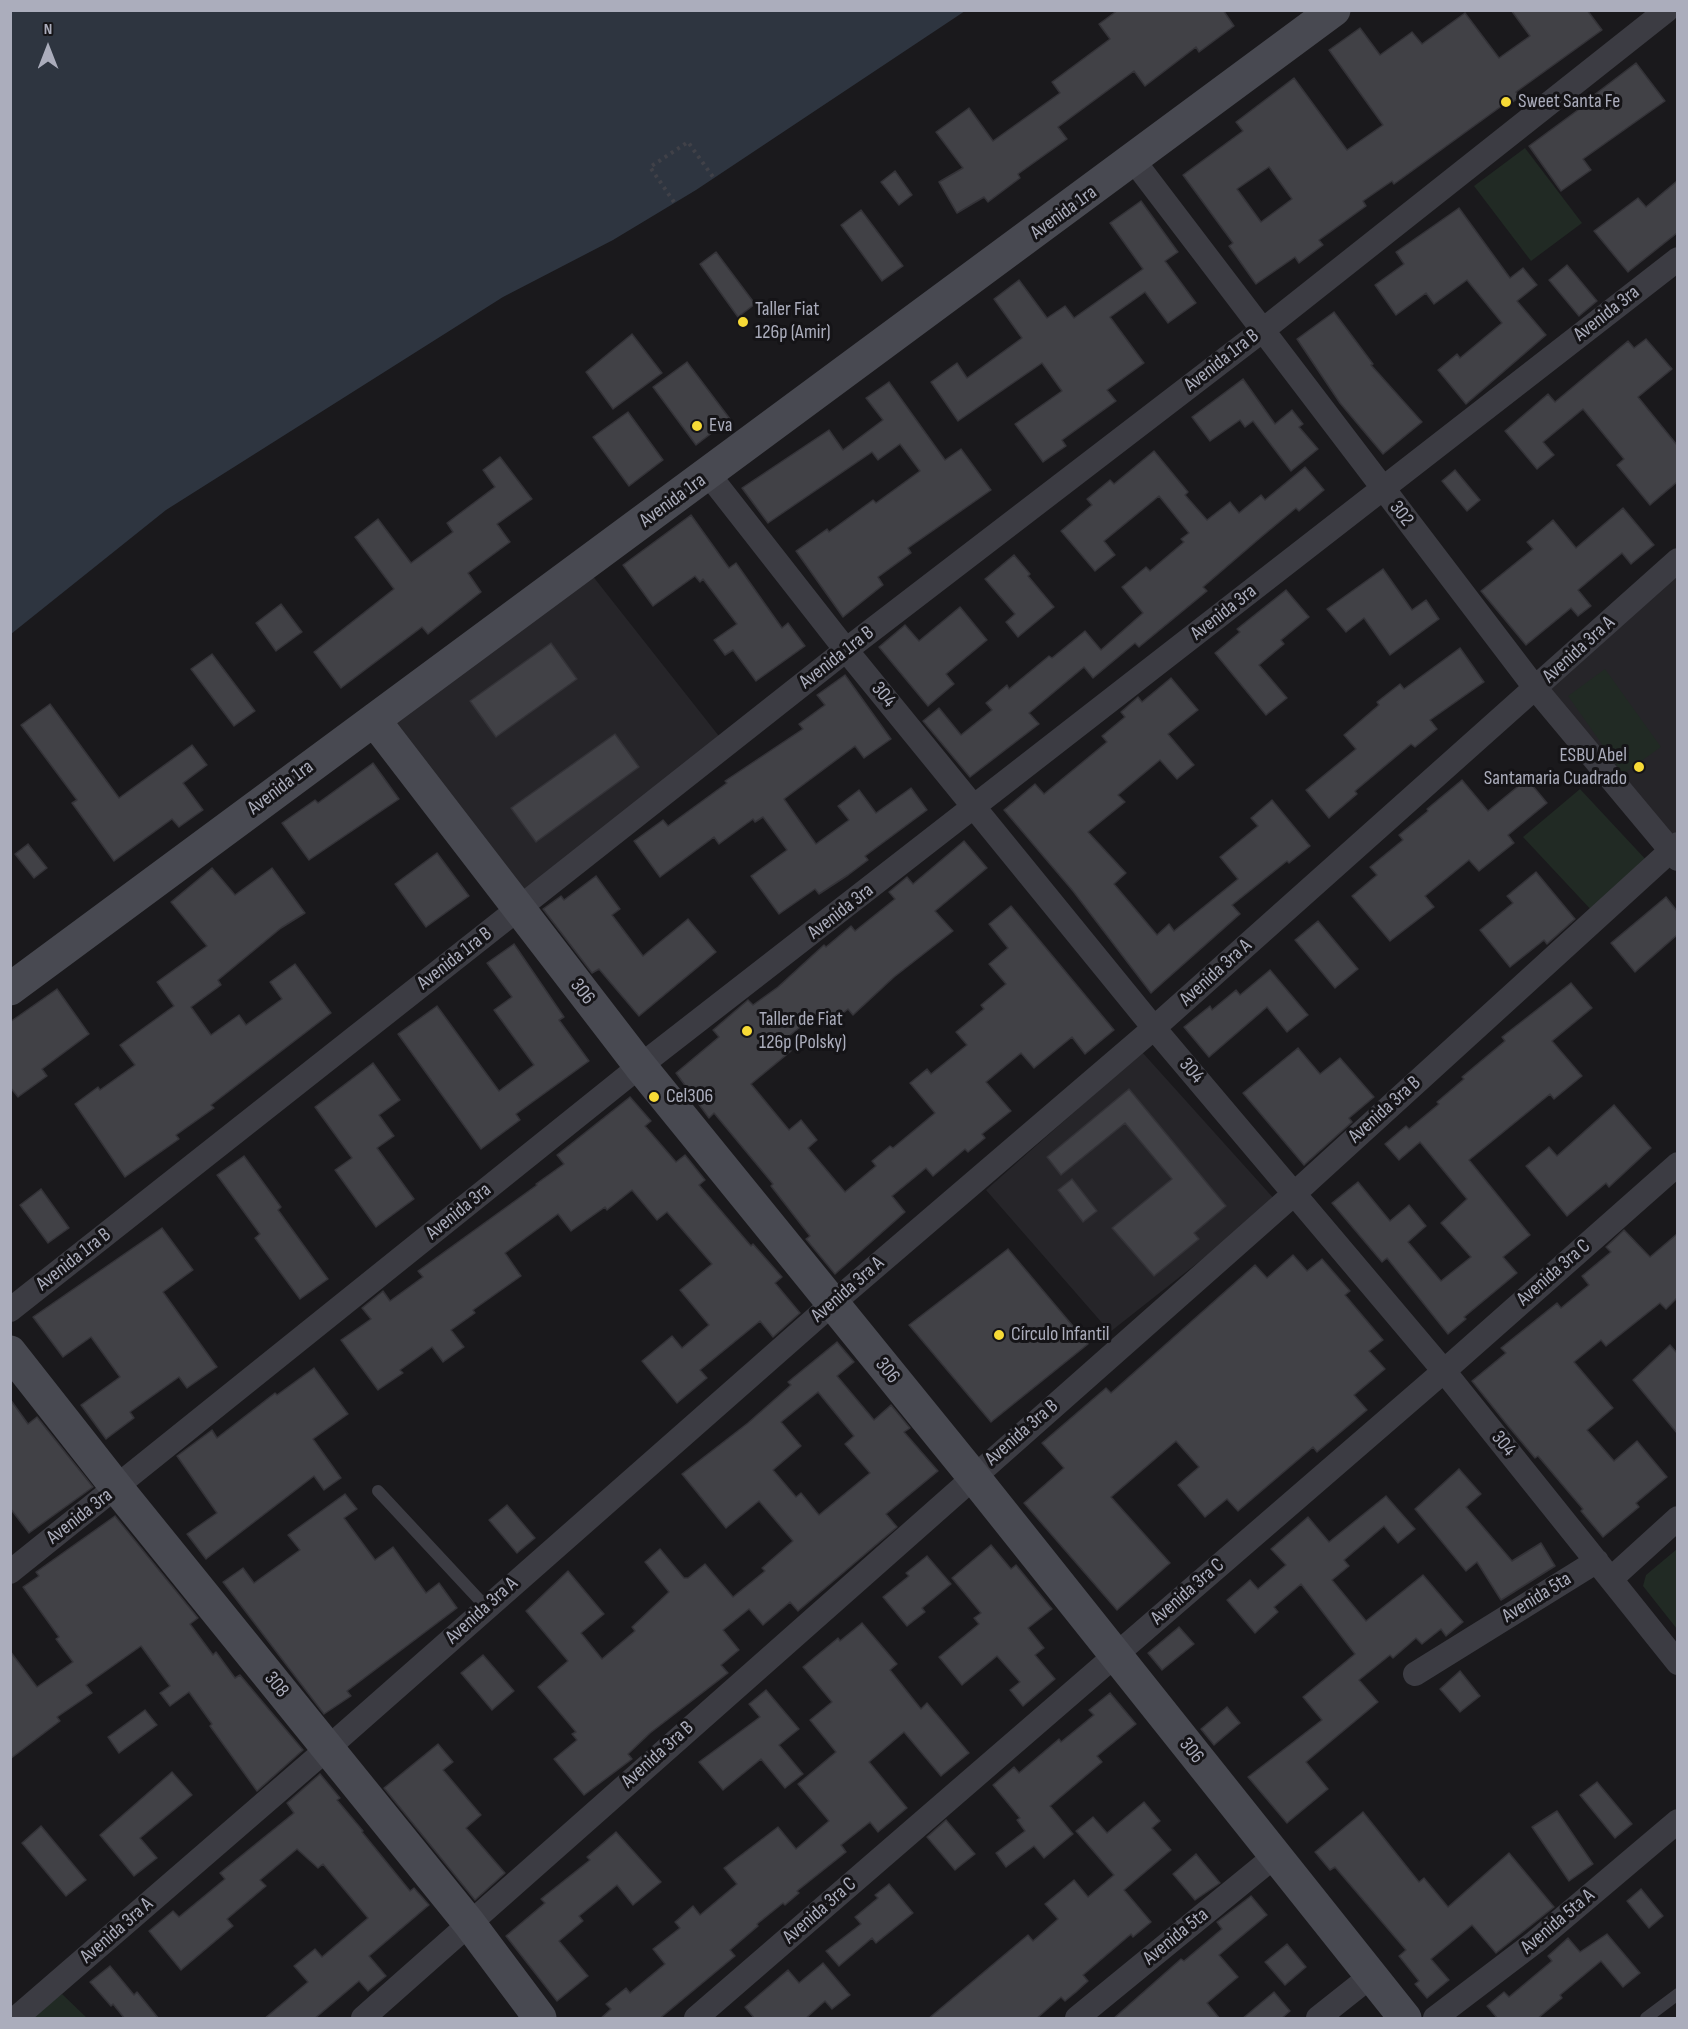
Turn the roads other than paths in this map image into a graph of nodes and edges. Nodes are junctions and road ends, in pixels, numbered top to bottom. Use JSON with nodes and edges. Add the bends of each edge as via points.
{"nodes":[{"id":1,"x":1334,"y":10,"type":"edge"},
{"id":2,"x":1667,"y":10,"type":"edge"},
{"id":3,"x":1134,"y":161,"type":"junction"},
{"id":4,"x":1677,"y":260,"type":"edge"},
{"id":5,"x":1263,"y":330,"type":"junction"},
{"id":6,"x":709,"y":475,"type":"junction"},
{"id":7,"x":1382,"y":489,"type":"junction"},
{"id":8,"x":1677,"y":560,"type":"edge"},
{"id":9,"x":846,"y":650,"type":"junction"},
{"id":10,"x":1536,"y":689,"type":"junction"},
{"id":11,"x":374,"y":720,"type":"junction"},
{"id":12,"x":976,"y":807,"type":"junction"},
{"id":13,"x":1675,"y":851,"type":"edge"},
{"id":14,"x":517,"y":909,"type":"junction"},
{"id":15,"x":10,"y":989,"type":"edge"},
{"id":16,"x":1154,"y":1028,"type":"junction"},
{"id":17,"x":640,"y":1066,"type":"junction"},
{"id":18,"x":1677,"y":1164,"type":"edge"},
{"id":19,"x":1295,"y":1193,"type":"junction"},
{"id":20,"x":832,"y":1304,"type":"junction"},
{"id":21,"x":10,"y":1310,"type":"edge"},
{"id":22,"x":10,"y":1352,"type":"edge"},
{"id":23,"x":1444,"y":1371,"type":"junction"},
{"id":24,"x":973,"y":1476,"type":"junction"},
{"id":25,"x":117,"y":1488,"type":"junction"},
{"id":26,"x":378,"y":1491,"type":"dead end"},
{"id":27,"x":1677,"y":1518,"type":"edge"},
{"id":28,"x":1605,"y":1570,"type":"junction"},
{"id":29,"x":10,"y":1572,"type":"edge"},
{"id":30,"x":486,"y":1607,"type":"junction"},
{"id":31,"x":1114,"y":1656,"type":"junction"},
{"id":32,"x":1677,"y":1663,"type":"edge"},
{"id":33,"x":1415,"y":1674,"type":"dead end"},
{"id":34,"x":328,"y":1748,"type":"junction"},
{"id":35,"x":1677,"y":1821,"type":"edge"},
{"id":36,"x":1275,"y":1856,"type":"junction"},
{"id":37,"x":469,"y":1923,"type":"junction"},
{"id":38,"x":1371,"y":1976,"type":"junction"},
{"id":39,"x":1677,"y":1994,"type":"edge"},
{"id":40,"x":16,"y":2019,"type":"edge"},
{"id":41,"x":363,"y":2019,"type":"edge"},
{"id":42,"x":540,"y":2019,"type":"edge"},
{"id":43,"x":696,"y":2019,"type":"edge"},
{"id":44,"x":1077,"y":2019,"type":"edge"},
{"id":45,"x":1318,"y":2019,"type":"edge"},
{"id":46,"x":1405,"y":2019,"type":"edge"},
{"id":47,"x":1435,"y":2019,"type":"edge"},
{"id":48,"x":1646,"y":2019,"type":"edge"}],
"edges":[{"from":1,"to":3,"type":"street","name":"Avenida 1ra"},
{"from":2,"to":5,"type":"street","name":"Avenida 1ra B"},
{"from":3,"to":5,"type":"street","name":"302"},
{"from":3,"to":6,"type":"street","name":"Avenida 1ra"},
{"from":4,"to":7,"type":"street","name":"Avenida 3ra"},
{"from":5,"to":7,"type":"street","name":"302"},
{"from":5,"to":9,"type":"street","name":"Avenida 1ra B"},
{"from":6,"to":9,"type":"street","name":"304"},
{"from":6,"to":11,"type":"street","name":"Avenida 1ra"},
{"from":7,"to":10,"type":"street","name":"302"},
{"from":7,"to":12,"type":"street","name":"Avenida 3ra"},
{"from":8,"to":10,"type":"street","name":"Avenida 3ra A"},
{"from":9,"to":12,"type":"street","name":"304"},
{"from":9,"to":14,"type":"street","name":"Avenida 1ra B"},
{"from":10,"to":13,"type":"street","name":"302"},
{"from":10,"to":16,"type":"street","name":"Avenida 3ra A"},
{"from":11,"to":14,"type":"street","name":"306"},
{"from":11,"to":15,"type":"street","name":"Avenida 1ra"},
{"from":12,"to":16,"type":"street","name":"304"},
{"from":12,"to":17,"type":"street","name":"Avenida 3ra"},
{"from":13,"to":19,"type":"street","name":"Avenida 3ra B"},
{"from":14,"to":17,"type":"street","name":"306"},
{"from":14,"to":21,"type":"street","name":"Avenida 1ra B"},
{"from":16,"to":19,"type":"street","name":"304"},
{"from":16,"to":20,"type":"street","name":"Avenida 3ra A"},
{"from":17,"to":20,"type":"street","name":"306"},
{"from":17,"to":25,"type":"street","name":"Avenida 3ra"},
{"from":18,"to":23,"type":"street","name":"Avenida 3ra C"},
{"from":19,"to":23,"type":"street","name":"304"},
{"from":19,"to":24,"type":"street","name":"Avenida 3ra B"},
{"from":20,"to":24,"type":"street","name":"306"},
{"from":20,"to":30,"type":"street","name":"Avenida 3ra A"},
{"from":22,"to":25,"type":"street","name":"308"},
{"from":23,"to":28,"type":"street","name":"304"},
{"from":23,"to":31,"type":"street","name":"Avenida 3ra C"},
{"from":24,"to":31,"type":"street","name":"306"},
{"from":24,"to":37,"type":"street","name":"Avenida 3ra B"},
{"from":25,"to":29,"type":"street","name":"Avenida 3ra"},
{"from":25,"to":34,"type":"street","name":"308"},
{"from":26,"to":30,"type":"lane"},
{"from":27,"to":28,"type":"street","name":"Avenida 5ta"},
{"from":28,"to":32,"type":"street","name":"304"},
{"from":28,"to":33,"type":"street","name":"Avenida 5ta"},
{"from":30,"to":34,"type":"street","name":"Avenida 3ra A"},
{"from":31,"to":36,"type":"street","name":"306"},
{"from":31,"to":43,"type":"street","name":"Avenida 3ra C"},
{"from":34,"to":37,"type":"street","name":"308"},
{"from":34,"to":40,"type":"street","name":"Avenida 3ra A"},
{"from":35,"to":47,"type":"street","name":"Avenida 5ta A","via":[[1535,1942]]},
{"from":36,"to":38,"type":"street","name":"306"},
{"from":36,"to":44,"type":"street","name":"Avenida 5ta"},
{"from":37,"to":41,"type":"street","name":"Avenida 3ra B"},
{"from":37,"to":42,"type":"street","name":"308"},
{"from":38,"to":45,"type":"street"},
{"from":38,"to":46,"type":"street","name":"306"},
{"from":39,"to":48,"type":"lane"}]}
